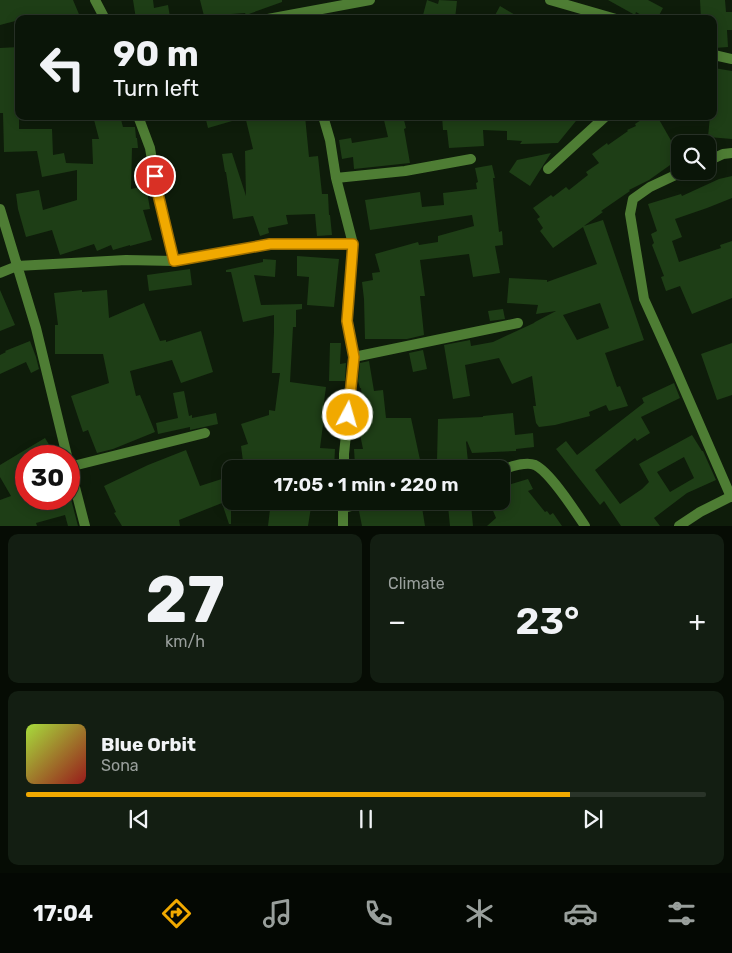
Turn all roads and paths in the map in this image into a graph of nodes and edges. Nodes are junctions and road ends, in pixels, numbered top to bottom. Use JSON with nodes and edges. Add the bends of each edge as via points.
{"nodes":[{"id":1,"x":95,"y":0,"type":"edge"},
{"id":2,"x":370,"y":0,"type":"edge"},
{"id":3,"x":550,"y":0,"type":"edge"},
{"id":4,"x":103,"y":15,"type":"edge"},
{"id":5,"x":300,"y":15,"type":"edge"},
{"id":6,"x":602,"y":15,"type":"edge"},
{"id":7,"x":717,"y":56,"type":"edge"},
{"id":8,"x":732,"y":58,"type":"edge"},
{"id":9,"x":140,"y":120,"type":"edge"},
{"id":10,"x":324,"y":120,"type":"edge"},
{"id":11,"x":602,"y":120,"type":"edge"},
{"id":12,"x":732,"y":153,"type":"edge"},
{"id":13,"x":716,"y":157,"type":"edge"},
{"id":14,"x":471,"y":159,"type":"dead end"},
{"id":15,"x":548,"y":169,"type":"dead end"},
{"id":16,"x":671,"y":177,"type":"edge"},
{"id":17,"x":336,"y":178,"type":"junction"},
{"id":18,"x":0,"y":209,"type":"edge"},
{"id":19,"x":353,"y":244,"type":"junction"},
{"id":20,"x":174,"y":261,"type":"junction"},
{"id":21,"x":17,"y":266,"type":"junction"},
{"id":22,"x":0,"y":273,"type":"edge"},
{"id":23,"x":518,"y":323,"type":"dead end"},
{"id":24,"x":354,"y":357,"type":"junction"},
{"id":25,"x":206,"y":433,"type":"dead end"},
{"id":26,"x":64,"y":445,"type":"edge"},
{"id":27,"x":344,"y":460,"type":"edge"},
{"id":28,"x":80,"y":463,"type":"edge"},
{"id":29,"x":510,"y":467,"type":"edge"},
{"id":30,"x":732,"y":496,"type":"edge"},
{"id":31,"x":80,"y":507,"type":"edge"},
{"id":32,"x":343,"y":510,"type":"edge"},
{"id":33,"x":85,"y":526,"type":"edge"},
{"id":34,"x":343,"y":526,"type":"edge"},
{"id":35,"x":585,"y":526,"type":"edge"},
{"id":36,"x":679,"y":526,"type":"edge"}],
"edges":[{"from":1,"to":4,"type":"street"},
{"from":2,"to":5,"type":"street"},
{"from":3,"to":6,"type":"street"},
{"from":7,"to":8,"type":"street"},
{"from":9,"to":20,"type":"street","via":[[150,148]]},
{"from":10,"to":17,"type":"street"},
{"from":11,"to":15,"type":"street"},
{"from":12,"to":13,"type":"street"},
{"from":14,"to":17,"type":"street","via":[[405,171]]},
{"from":16,"to":30,"type":"street","via":[[650,186],[633,199],[630,214],[644,300]]},
{"from":17,"to":19,"type":"street"},
{"from":18,"to":21,"type":"street"},
{"from":19,"to":20,"type":"street","via":[[270,244]]},
{"from":19,"to":24,"type":"street","via":[[347,321]]},
{"from":20,"to":21,"type":"street","via":[[126,260]]},
{"from":21,"to":22,"type":"street"},
{"from":21,"to":26,"type":"street","via":[[36,328]]},
{"from":23,"to":24,"type":"street"},
{"from":24,"to":27,"type":"street"},
{"from":25,"to":28,"type":"street"},
{"from":29,"to":35,"type":"street","via":[[534,464],[546,473]]},
{"from":30,"to":36,"type":"street"},
{"from":31,"to":33,"type":"street"},
{"from":32,"to":34,"type":"street"}]}
